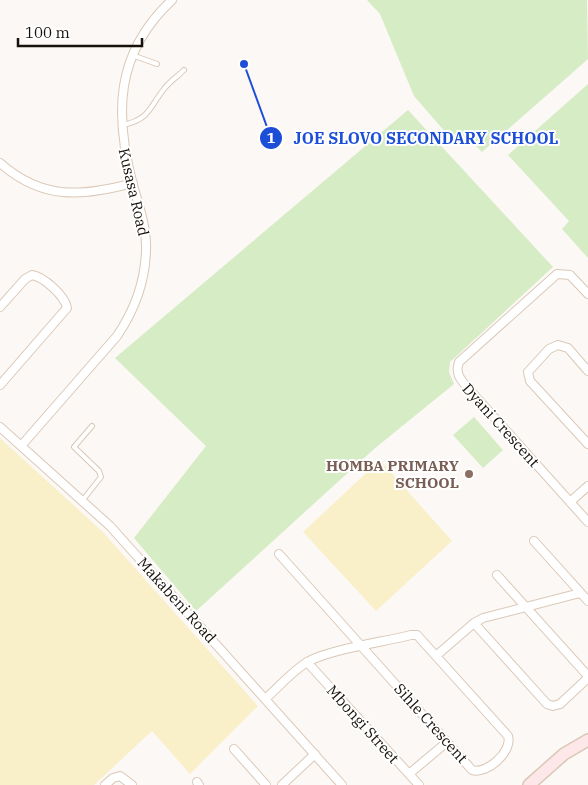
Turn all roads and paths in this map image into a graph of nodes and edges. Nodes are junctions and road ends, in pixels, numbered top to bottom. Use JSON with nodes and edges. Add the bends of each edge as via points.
{"nodes":[{"id":1,"x":170,"y":1,"type":"edge"},
{"id":2,"x":132,"y":55,"type":"junction"},
{"id":3,"x":157,"y":64,"type":"dead end"},
{"id":4,"x":184,"y":70,"type":"dead end"},
{"id":5,"x":121,"y":125,"type":"junction"},
{"id":6,"x":0,"y":163,"type":"edge"},
{"id":7,"x":133,"y":183,"type":"junction"},
{"id":8,"x":588,"y":294,"type":"edge"},
{"id":9,"x":0,"y":307,"type":"edge"},
{"id":10,"x":588,"y":371,"type":"edge"},
{"id":11,"x":0,"y":385,"type":"edge"},
{"id":12,"x":92,"y":426,"type":"dead end"},
{"id":13,"x":0,"y":427,"type":"edge"},
{"id":14,"x":587,"y":441,"type":"edge"},
{"id":15,"x":21,"y":446,"type":"junction"},
{"id":16,"x":588,"y":486,"type":"edge"},
{"id":17,"x":82,"y":501,"type":"junction"},
{"id":18,"x":570,"y":502,"type":"junction"},
{"id":19,"x":588,"y":522,"type":"edge"},
{"id":20,"x":534,"y":541,"type":"dead end"},
{"id":21,"x":279,"y":554,"type":"dead end"},
{"id":22,"x":497,"y":575,"type":"dead end"},
{"id":23,"x":580,"y":593,"type":"junction"},
{"id":24,"x":588,"y":601,"type":"edge"},
{"id":25,"x":526,"y":607,"type":"junction"},
{"id":26,"x":474,"y":623,"type":"junction"},
{"id":27,"x":362,"y":647,"type":"junction"},
{"id":28,"x":437,"y":655,"type":"junction"},
{"id":29,"x":308,"y":662,"type":"junction"},
{"id":30,"x":588,"y":677,"type":"edge"},
{"id":31,"x":265,"y":699,"type":"junction"},
{"id":32,"x":588,"y":740,"type":"edge"},
{"id":33,"x":447,"y":742,"type":"junction"},
{"id":34,"x":234,"y":749,"type":"dead end"},
{"id":35,"x":314,"y":754,"type":"junction"},
{"id":36,"x":409,"y":774,"type":"junction"},
{"id":37,"x":105,"y":785,"type":"edge"},
{"id":38,"x":132,"y":785,"type":"edge"},
{"id":39,"x":266,"y":785,"type":"edge"},
{"id":40,"x":282,"y":785,"type":"edge"},
{"id":41,"x":342,"y":785,"type":"edge"},
{"id":42,"x":419,"y":785,"type":"edge"},
{"id":43,"x":529,"y":785,"type":"edge"}],
"edges":[{"from":1,"to":2,"type":"street","name":"Kusasa Road","via":[[149,26]]},
{"from":2,"to":3,"type":"lane"},
{"from":2,"to":5,"type":"street","name":"Kusasa Road","via":[[124,79]]},
{"from":4,"to":5,"type":"lane","via":[[165,88],[146,116],[137,122]]},
{"from":5,"to":7,"type":"street","name":"Kusasa Road"},
{"from":6,"to":7,"type":"street","via":[[31,184],[61,193],[91,193]]},
{"from":7,"to":15,"type":"street","name":"Kusasa Road","via":[[142,216],[146,250],[135,303],[117,336]]},
{"from":8,"to":18,"type":"street","name":"Dyani Crescent","via":[[570,275],[557,274],[459,362],[457,370],[467,387]]},
{"from":9,"to":11,"type":"street","via":[[32,275],[62,298],[67,308]]},
{"from":10,"to":14,"type":"street","via":[[568,348],[558,345],[549,349],[528,372],[530,382]]},
{"from":12,"to":17,"type":"lane","via":[[74,447],[99,471],[101,477]]},
{"from":13,"to":15,"type":"street","name":"Makabeni Road"},
{"from":15,"to":17,"type":"street","name":"Makabeni Road"},
{"from":16,"to":18,"type":"street"},
{"from":17,"to":31,"type":"street","name":"Makabeni Road","via":[[137,555]]},
{"from":18,"to":19,"type":"street","name":"Dyani Crescent"},
{"from":20,"to":23,"type":"street"},
{"from":21,"to":27,"type":"street","name":"Sihle Crescent"},
{"from":22,"to":25,"type":"street"},
{"from":23,"to":24,"type":"street"},
{"from":23,"to":25,"type":"street"},
{"from":25,"to":26,"type":"street"},
{"from":25,"to":30,"type":"street"},
{"from":26,"to":28,"type":"street"},
{"from":26,"to":30,"type":"street","via":[[547,704],[560,704]]},
{"from":27,"to":28,"type":"street","via":[[417,635]]},
{"from":27,"to":29,"type":"street"},
{"from":27,"to":33,"type":"street","name":"Sihle Crescent"},
{"from":28,"to":33,"type":"street","name":"Sihle Crescent","via":[[510,740],[507,750],[479,771],[472,770]]},
{"from":29,"to":31,"type":"street"},
{"from":29,"to":36,"type":"street","name":"Mbongi Street"},
{"from":31,"to":35,"type":"street","name":"Makabeni Road"},
{"from":32,"to":43,"type":"street","via":[[564,754]]},
{"from":33,"to":36,"type":"street"},
{"from":34,"to":39,"type":"street"},
{"from":35,"to":40,"type":"street"},
{"from":35,"to":41,"type":"street","name":"Makabeni Road"},
{"from":36,"to":42,"type":"street","name":"Mbongi Street"},
{"from":37,"to":38,"type":"street","via":[[120,776]]}]}
